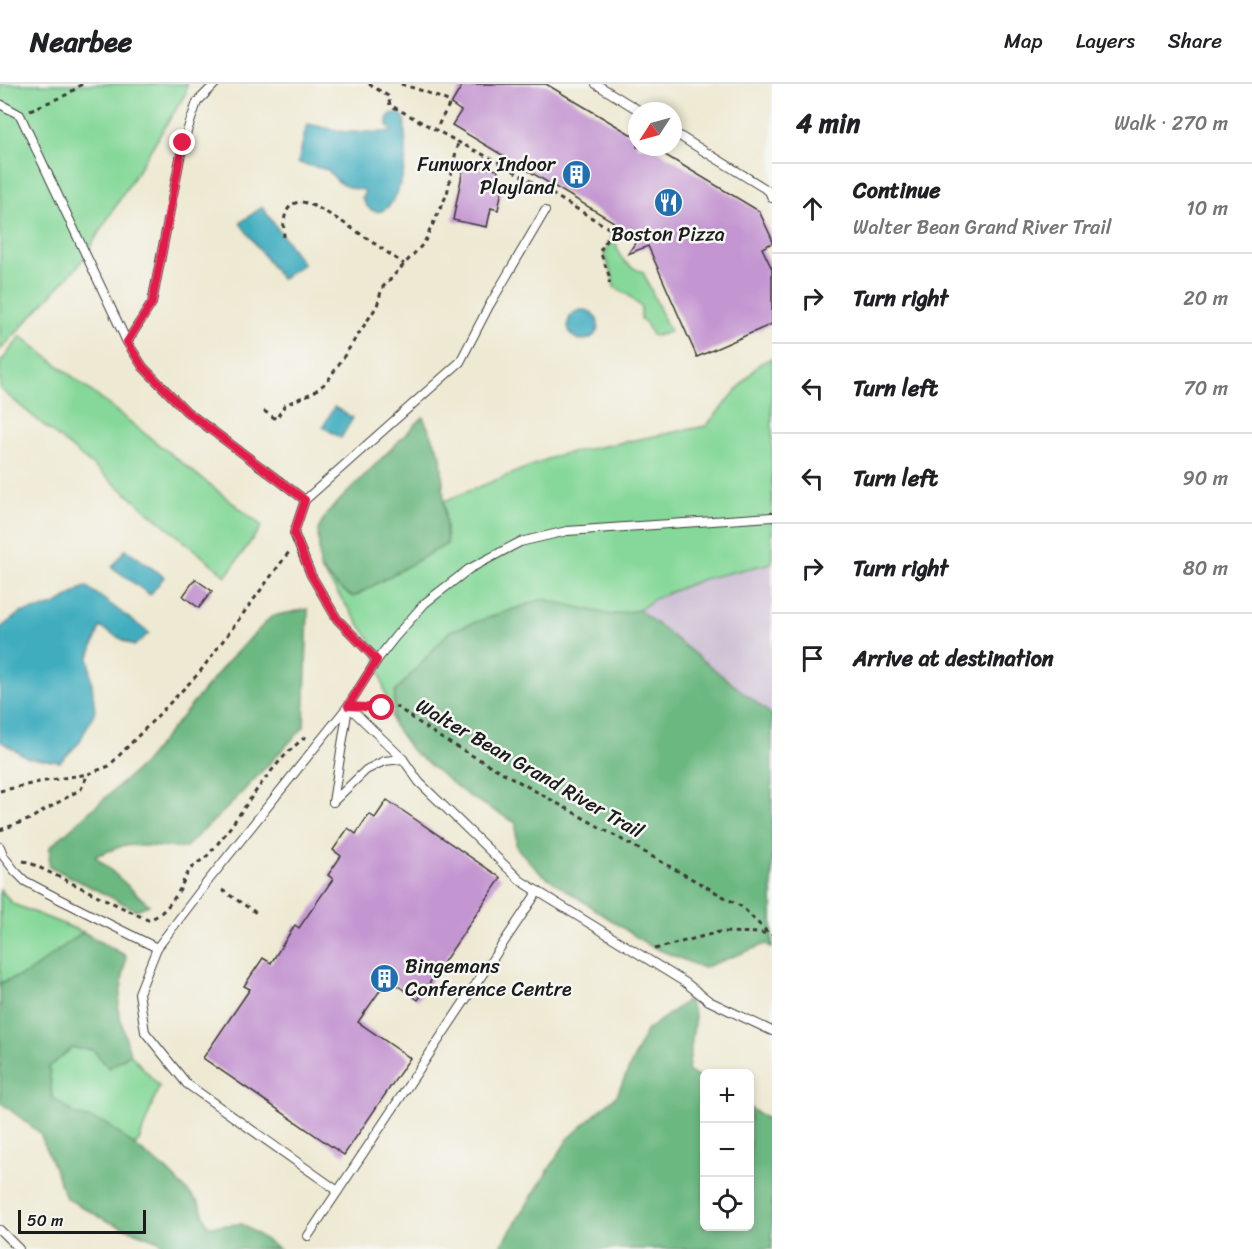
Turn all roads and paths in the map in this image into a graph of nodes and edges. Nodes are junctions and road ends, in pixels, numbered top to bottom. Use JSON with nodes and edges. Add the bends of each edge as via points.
{"nodes":[{"id":1,"x":82,"y":84,"type":"edge"},
{"id":2,"x":215,"y":84,"type":"edge"},
{"id":3,"x":369,"y":84,"type":"edge"},
{"id":4,"x":401,"y":84,"type":"edge"},
{"id":5,"x":596,"y":84,"type":"edge"},
{"id":6,"x":0,"y":104,"type":"edge"},
{"id":7,"x":628,"y":104,"type":"edge"},
{"id":8,"x":20,"y":115,"type":"junction"},
{"id":9,"x":436,"y":129,"type":"junction"},
{"id":10,"x":682,"y":138,"type":"edge"},
{"id":11,"x":458,"y":142,"type":"junction"},
{"id":12,"x":772,"y":198,"type":"edge"},
{"id":13,"x":545,"y":211,"type":"dead end"},
{"id":14,"x":284,"y":237,"type":"dead end"},
{"id":15,"x":404,"y":264,"type":"junction"},
{"id":16,"x":609,"y":284,"type":"dead end"},
{"id":17,"x":127,"y":342,"type":"junction"},
{"id":18,"x":264,"y":411,"type":"dead end"},
{"id":19,"x":305,"y":500,"type":"junction"},
{"id":20,"x":772,"y":517,"type":"edge"},
{"id":21,"x":297,"y":541,"type":"junction"},
{"id":22,"x":377,"y":660,"type":"junction"},
{"id":23,"x":348,"y":706,"type":"junction"},
{"id":24,"x":311,"y":733,"type":"dead end"},
{"id":25,"x":403,"y":759,"type":"junction"},
{"id":26,"x":88,"y":774,"type":"junction"},
{"id":27,"x":0,"y":791,"type":"edge"},
{"id":28,"x":0,"y":830,"type":"edge"},
{"id":29,"x":0,"y":847,"type":"edge"},
{"id":30,"x":4,"y":857,"type":"junction"},
{"id":31,"x":191,"y":869,"type":"junction"},
{"id":32,"x":198,"y":874,"type":"dead end"},
{"id":33,"x":222,"y":890,"type":"dead end"},
{"id":34,"x":538,"y":891,"type":"junction"},
{"id":35,"x":258,"y":914,"type":"dead end"},
{"id":36,"x":770,"y":934,"type":"edge"},
{"id":37,"x":157,"y":948,"type":"junction"},
{"id":38,"x":638,"y":954,"type":"junction"},
{"id":39,"x":772,"y":1030,"type":"edge"},
{"id":40,"x":338,"y":1191,"type":"junction"},
{"id":41,"x":0,"y":1230,"type":"edge"},
{"id":42,"x":308,"y":1236,"type":"dead end"},
{"id":43,"x":19,"y":1249,"type":"edge"}],
"edges":[{"from":1,"to":8,"type":"path"},
{"from":2,"to":17,"type":"lane","via":[[197,102],[183,143],[152,303]]},
{"from":3,"to":9,"type":"path","via":[[388,96],[390,105]]},
{"from":4,"to":9,"type":"path","via":[[448,102]]},
{"from":5,"to":7,"type":"lane"},
{"from":6,"to":8,"type":"lane"},
{"from":8,"to":17,"type":"lane"},
{"from":9,"to":11,"type":"path"},
{"from":10,"to":12,"type":"lane","via":[[769,191]]},
{"from":11,"to":15,"type":"path","via":[[447,194],[424,243]]},
{"from":11,"to":16,"type":"path","via":[[612,231],[600,251]]},
{"from":13,"to":19,"type":"lane","via":[[460,362]]},
{"from":14,"to":15,"type":"path","via":[[285,212],[297,202],[304,202],[333,215]]},
{"from":15,"to":18,"type":"path","via":[[382,288],[377,306],[327,382],[285,405],[276,418]]},
{"from":17,"to":19,"type":"lane","via":[[143,367],[186,411]]},
{"from":19,"to":21,"type":"lane","via":[[294,533]]},
{"from":20,"to":22,"type":"lane","via":[[567,531],[520,542],[469,569],[425,603]]},
{"from":21,"to":22,"type":"lane","via":[[311,575],[337,619]]},
{"from":21,"to":26,"type":"path","via":[[199,673],[108,766]]},
{"from":22,"to":23,"type":"lane"},
{"from":23,"to":25,"type":"lane"},
{"from":23,"to":25,"type":"lane","via":[[333,802],[366,770],[384,761]]},
{"from":23,"to":36,"type":"path","name":"Walter Bean Grand River Trail","via":[[397,707],[441,738],[742,906]]},
{"from":23,"to":37,"type":"lane"},
{"from":24,"to":31,"type":"path","via":[[278,763],[207,856]]},
{"from":25,"to":34,"type":"lane","via":[[419,782],[521,881]]},
{"from":26,"to":27,"type":"path"},
{"from":26,"to":28,"type":"path","via":[[81,789],[28,820]]},
{"from":29,"to":30,"type":"lane"},
{"from":30,"to":31,"type":"path","via":[[28,862],[148,920],[166,908]]},
{"from":30,"to":37,"type":"lane","via":[[25,880]]},
{"from":31,"to":32,"type":"path"},
{"from":33,"to":35,"type":"path"},
{"from":34,"to":38,"type":"lane"},
{"from":34,"to":40,"type":"lane"},
{"from":36,"to":38,"type":"path","via":[[719,932]]},
{"from":37,"to":40,"type":"lane","via":[[139,993],[145,1032],[187,1084]]},
{"from":38,"to":39,"type":"lane","via":[[709,1000]]},
{"from":40,"to":42,"type":"lane"},
{"from":41,"to":43,"type":"lane"}]}
